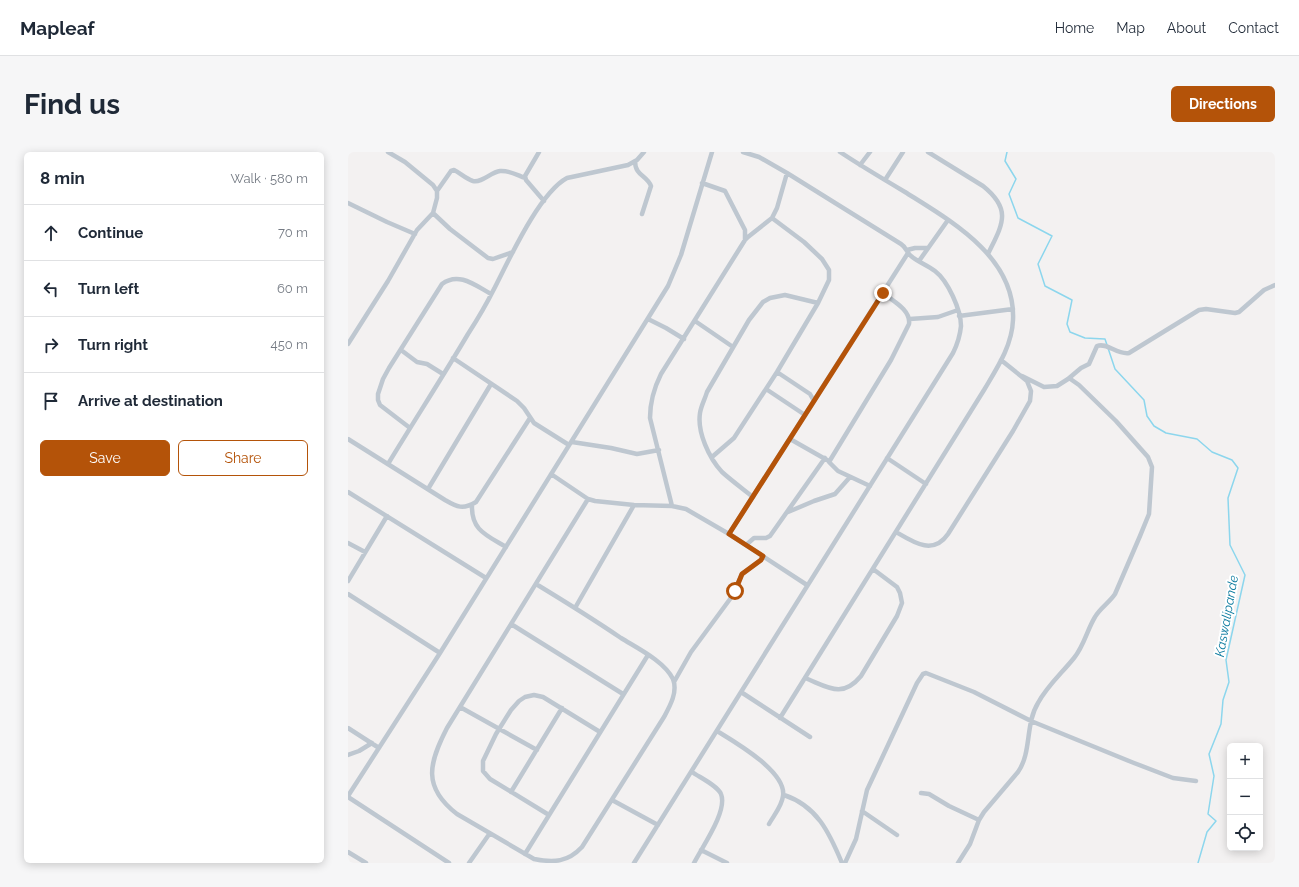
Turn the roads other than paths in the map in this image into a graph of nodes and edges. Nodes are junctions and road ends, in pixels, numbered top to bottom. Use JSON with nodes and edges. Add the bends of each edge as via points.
{"nodes":[{"id":1,"x":388,"y":152,"type":"edge"},
{"id":2,"x":539,"y":152,"type":"edge"},
{"id":3,"x":644,"y":152,"type":"edge"},
{"id":4,"x":712,"y":152,"type":"edge"},
{"id":5,"x":743,"y":152,"type":"edge"},
{"id":6,"x":840,"y":152,"type":"edge"},
{"id":7,"x":870,"y":152,"type":"edge"},
{"id":8,"x":903,"y":152,"type":"edge"},
{"id":9,"x":928,"y":152,"type":"edge"},
{"id":10,"x":759,"y":155,"type":"edge"},
{"id":11,"x":635,"y":161,"type":"junction"},
{"id":12,"x":860,"y":165,"type":"junction"},
{"id":13,"x":787,"y":173,"type":"junction"},
{"id":14,"x":525,"y":178,"type":"junction"},
{"id":15,"x":885,"y":180,"type":"junction"},
{"id":16,"x":702,"y":184,"type":"junction"},
{"id":17,"x":437,"y":191,"type":"junction"},
{"id":18,"x":544,"y":201,"type":"junction"},
{"id":19,"x":348,"y":203,"type":"edge"},
{"id":20,"x":433,"y":212,"type":"junction"},
{"id":21,"x":642,"y":214,"type":"dead end"},
{"id":22,"x":772,"y":218,"type":"junction"},
{"id":23,"x":948,"y":220,"type":"junction"},
{"id":24,"x":415,"y":234,"type":"junction"},
{"id":25,"x":745,"y":240,"type":"junction"},
{"id":26,"x":928,"y":248,"type":"junction"},
{"id":27,"x":514,"y":252,"type":"junction"},
{"id":28,"x":908,"y":252,"type":"junction"},
{"id":29,"x":988,"y":254,"type":"junction"},
{"id":30,"x":919,"y":261,"type":"junction"},
{"id":31,"x":1275,"y":285,"type":"edge"},
{"id":32,"x":883,"y":293,"type":"junction"},
{"id":33,"x":492,"y":294,"type":"junction"},
{"id":34,"x":818,"y":303,"type":"junction"},
{"id":35,"x":1013,"y":309,"type":"junction"},
{"id":36,"x":958,"y":310,"type":"junction"},
{"id":37,"x":959,"y":316,"type":"junction"},
{"id":38,"x":648,"y":319,"type":"junction"},
{"id":39,"x":910,"y":319,"type":"junction"},
{"id":40,"x":695,"y":321,"type":"junction"},
{"id":41,"x":684,"y":339,"type":"junction"},
{"id":42,"x":348,"y":344,"type":"edge"},
{"id":43,"x":733,"y":347,"type":"junction"},
{"id":44,"x":400,"y":350,"type":"junction"},
{"id":45,"x":453,"y":358,"type":"junction"},
{"id":46,"x":1001,"y":360,"type":"junction"},
{"id":47,"x":777,"y":372,"type":"junction"},
{"id":48,"x":443,"y":374,"type":"junction"},
{"id":49,"x":1022,"y":376,"type":"junction"},
{"id":50,"x":1069,"y":378,"type":"junction"},
{"id":51,"x":491,"y":384,"type":"junction"},
{"id":52,"x":766,"y":390,"type":"junction"},
{"id":53,"x":814,"y":401,"type":"junction"},
{"id":54,"x":805,"y":415,"type":"junction"},
{"id":55,"x":530,"y":418,"type":"junction"},
{"id":56,"x":410,"y":428,"type":"junction"},
{"id":57,"x":790,"y":439,"type":"junction"},
{"id":58,"x":348,"y":440,"type":"edge"},
{"id":59,"x":570,"y":444,"type":"junction"},
{"id":60,"x":658,"y":450,"type":"junction"},
{"id":61,"x":712,"y":457,"type":"junction"},
{"id":62,"x":887,"y":458,"type":"junction"},
{"id":63,"x":827,"y":460,"type":"junction"},
{"id":64,"x":388,"y":464,"type":"junction"},
{"id":65,"x":551,"y":474,"type":"junction"},
{"id":66,"x":850,"y":477,"type":"junction"},
{"id":67,"x":926,"y":484,"type":"junction"},
{"id":68,"x":870,"y":486,"type":"junction"},
{"id":69,"x":428,"y":489,"type":"junction"},
{"id":70,"x":348,"y":492,"type":"edge"},
{"id":71,"x":753,"y":497,"type":"junction"},
{"id":72,"x":588,"y":498,"type":"junction"},
{"id":73,"x":472,"y":504,"type":"junction"},
{"id":74,"x":634,"y":505,"type":"junction"},
{"id":75,"x":672,"y":506,"type":"junction"},
{"id":76,"x":788,"y":512,"type":"junction"},
{"id":77,"x":387,"y":516,"type":"junction"},
{"id":78,"x":896,"y":532,"type":"junction"},
{"id":79,"x":729,"y":534,"type":"junction"},
{"id":80,"x":348,"y":543,"type":"edge"},
{"id":81,"x":746,"y":545,"type":"junction"},
{"id":82,"x":506,"y":547,"type":"junction"},
{"id":83,"x":366,"y":552,"type":"junction"},
{"id":84,"x":763,"y":556,"type":"junction"},
{"id":85,"x":873,"y":569,"type":"junction"},
{"id":86,"x":486,"y":578,"type":"junction"},
{"id":87,"x":348,"y":581,"type":"edge"},
{"id":88,"x":536,"y":584,"type":"junction"},
{"id":89,"x":808,"y":585,"type":"junction"},
{"id":90,"x":348,"y":594,"type":"edge"},
{"id":91,"x":575,"y":608,"type":"junction"},
{"id":92,"x":511,"y":624,"type":"junction"},
{"id":93,"x":440,"y":653,"type":"junction"},
{"id":94,"x":648,"y":655,"type":"junction"},
{"id":95,"x":805,"y":678,"type":"junction"},
{"id":96,"x":674,"y":682,"type":"junction"},
{"id":97,"x":741,"y":692,"type":"junction"},
{"id":98,"x":623,"y":694,"type":"junction"},
{"id":99,"x":460,"y":707,"type":"junction"},
{"id":100,"x":562,"y":708,"type":"junction"},
{"id":101,"x":780,"y":718,"type":"junction"},
{"id":102,"x":1031,"y":721,"type":"junction"},
{"id":103,"x":348,"y":728,"type":"edge"},
{"id":104,"x":499,"y":728,"type":"junction"},
{"id":105,"x":717,"y":731,"type":"junction"},
{"id":106,"x":600,"y":732,"type":"junction"},
{"id":107,"x":810,"y":737,"type":"dead end"},
{"id":108,"x":372,"y":744,"type":"junction"},
{"id":109,"x":379,"y":748,"type":"junction"},
{"id":110,"x":537,"y":750,"type":"junction"},
{"id":111,"x":348,"y":755,"type":"edge"},
{"id":112,"x":692,"y":772,"type":"junction"},
{"id":113,"x":1196,"y":782,"type":"dead end"},
{"id":114,"x":512,"y":792,"type":"junction"},
{"id":115,"x":921,"y":793,"type":"dead end"},
{"id":116,"x":784,"y":795,"type":"junction"},
{"id":117,"x":348,"y":797,"type":"edge"},
{"id":118,"x":612,"y":800,"type":"junction"},
{"id":119,"x":862,"y":811,"type":"junction"},
{"id":120,"x":549,"y":815,"type":"junction"},
{"id":121,"x":979,"y":820,"type":"junction"},
{"id":122,"x":769,"y":824,"type":"dead end"},
{"id":123,"x":658,"y":825,"type":"junction"},
{"id":124,"x":490,"y":833,"type":"junction"},
{"id":125,"x":897,"y":835,"type":"dead end"},
{"id":126,"x":701,"y":850,"type":"junction"},
{"id":127,"x":348,"y":852,"type":"edge"},
{"id":128,"x":525,"y":854,"type":"junction"},
{"id":129,"x":364,"y":862,"type":"edge"},
{"id":130,"x":449,"y":863,"type":"edge"},
{"id":131,"x":469,"y":863,"type":"edge"},
{"id":132,"x":634,"y":863,"type":"edge"},
{"id":133,"x":694,"y":863,"type":"edge"},
{"id":134,"x":726,"y":863,"type":"edge"},
{"id":135,"x":843,"y":863,"type":"edge"},
{"id":136,"x":958,"y":863,"type":"edge"}],
"edges":[{"from":1,"to":17,"type":"street","via":[[427,179]]},
{"from":2,"to":14,"type":"street"},
{"from":3,"to":11,"type":"street"},
{"from":4,"to":16,"type":"street"},
{"from":5,"to":10,"type":"street"},
{"from":6,"to":12,"type":"street"},
{"from":7,"to":12,"type":"street"},
{"from":8,"to":15,"type":"street"},
{"from":9,"to":29,"type":"street","via":[[983,186],[1000,206],[1003,218]]},
{"from":10,"to":13,"type":"street"},
{"from":11,"to":18,"type":"street","via":[[623,167],[567,178],[555,186]]},
{"from":11,"to":21,"type":"street","via":[[638,173],[651,186]]},
{"from":12,"to":15,"type":"street"},
{"from":13,"to":22,"type":"street"},
{"from":13,"to":28,"type":"street","via":[[901,244]]},
{"from":14,"to":17,"type":"street","via":[[502,171],[475,181],[454,170]]},
{"from":14,"to":18,"type":"street"},
{"from":15,"to":23,"type":"street"},
{"from":16,"to":25,"type":"street","via":[[725,191],[745,230]]},
{"from":16,"to":38,"type":"street","via":[[675,272]]},
{"from":17,"to":20,"type":"street"},
{"from":18,"to":27,"type":"street"},
{"from":19,"to":24,"type":"street"},
{"from":20,"to":24,"type":"street"},
{"from":20,"to":27,"type":"street","via":[[450,229],[488,258],[493,259]]},
{"from":22,"to":25,"type":"street"},
{"from":22,"to":34,"type":"street","via":[[813,249],[828,267],[829,280]]},
{"from":23,"to":26,"type":"street"},
{"from":23,"to":29,"type":"street"},
{"from":24,"to":42,"type":"street"},
{"from":25,"to":40,"type":"street"},
{"from":26,"to":28,"type":"street","via":[[920,247]]},
{"from":26,"to":30,"type":"street"},
{"from":27,"to":33,"type":"street"},
{"from":28,"to":30,"type":"street"},
{"from":28,"to":32,"type":"street"},
{"from":29,"to":35,"type":"street","via":[[1008,288]]},
{"from":30,"to":36,"type":"street","via":[[938,274],[950,291]]},
{"from":31,"to":50,"type":"street","via":[[1264,290],[1239,312],[1199,310],[1129,353],[1121,353],[1100,345],[1095,349],[1089,364]]},
{"from":32,"to":39,"type":"street","via":[[904,309]]},
{"from":32,"to":53,"type":"street"},
{"from":33,"to":44,"type":"street","via":[[452,278],[442,284]]},
{"from":33,"to":45,"type":"street"},
{"from":34,"to":43,"type":"street","via":[[785,295],[766,300],[754,313]]},
{"from":34,"to":47,"type":"street"},
{"from":35,"to":37,"type":"street"},
{"from":35,"to":46,"type":"street","via":[[1012,331]]},
{"from":36,"to":37,"type":"street"},
{"from":36,"to":39,"type":"street","via":[[938,317]]},
{"from":37,"to":62,"type":"street","via":[[959,334],[952,353]]},
{"from":38,"to":41,"type":"street"},
{"from":38,"to":59,"type":"street"},
{"from":39,"to":63,"type":"street","via":[[891,360]]},
{"from":40,"to":41,"type":"street"},
{"from":40,"to":43,"type":"street"},
{"from":41,"to":60,"type":"street","via":[[658,380],[652,397],[650,418]]},
{"from":43,"to":61,"type":"street","via":[[707,392],[700,412],[699,422],[703,439]]},
{"from":44,"to":48,"type":"street"},
{"from":44,"to":56,"type":"street","via":[[383,379],[378,400],[385,410]]},
{"from":45,"to":48,"type":"street"},
{"from":45,"to":51,"type":"street"},
{"from":46,"to":49,"type":"street"},
{"from":46,"to":67,"type":"street"},
{"from":47,"to":52,"type":"street"},
{"from":47,"to":53,"type":"street","via":[[810,394]]},
{"from":48,"to":56,"type":"street"},
{"from":49,"to":50,"type":"street","via":[[1044,387],[1056,386]]},
{"from":49,"to":78,"type":"street","via":[[1030,387],[1029,405],[945,538],[936,544],[924,545]]},
{"from":50,"to":102,"type":"street","via":[[1116,421],[1148,457],[1152,471],[1150,506],[1145,526],[1115,594],[1095,616],[1074,658],[1041,697]]},
{"from":51,"to":55,"type":"street","via":[[521,404]]},
{"from":51,"to":69,"type":"street"},
{"from":52,"to":54,"type":"street"},
{"from":52,"to":61,"type":"street","via":[[734,438]]},
{"from":53,"to":54,"type":"street"},
{"from":54,"to":57,"type":"street"},
{"from":55,"to":59,"type":"street","via":[[534,423]]},
{"from":55,"to":73,"type":"street","via":[[481,495]]},
{"from":56,"to":64,"type":"street"},
{"from":57,"to":63,"type":"street"},
{"from":57,"to":71,"type":"street"},
{"from":58,"to":64,"type":"street"},
{"from":59,"to":60,"type":"street","via":[[611,448],[634,454]]},
{"from":59,"to":65,"type":"street"},
{"from":60,"to":75,"type":"street"},
{"from":61,"to":71,"type":"street","via":[[721,470]]},
{"from":62,"to":67,"type":"street"},
{"from":62,"to":68,"type":"street"},
{"from":63,"to":66,"type":"street","via":[[838,471]]},
{"from":63,"to":76,"type":"street"},
{"from":64,"to":69,"type":"street"},
{"from":65,"to":72,"type":"street"},
{"from":65,"to":82,"type":"street"},
{"from":66,"to":68,"type":"street"},
{"from":66,"to":76,"type":"street","via":[[835,494]]},
{"from":67,"to":78,"type":"street"},
{"from":68,"to":89,"type":"street"},
{"from":69,"to":73,"type":"street","via":[[456,506]]},
{"from":70,"to":77,"type":"street"},
{"from":71,"to":79,"type":"street"},
{"from":72,"to":74,"type":"street"},
{"from":72,"to":88,"type":"street"},
{"from":73,"to":82,"type":"street","via":[[472,517],[477,527]]},
{"from":74,"to":75,"type":"street"},
{"from":74,"to":91,"type":"street"},
{"from":75,"to":79,"type":"street","via":[[695,513]]},
{"from":76,"to":81,"type":"street","via":[[768,537],[754,538]]},
{"from":77,"to":83,"type":"street"},
{"from":77,"to":86,"type":"street"},
{"from":78,"to":85,"type":"street"},
{"from":79,"to":81,"type":"street"},
{"from":80,"to":83,"type":"street"},
{"from":81,"to":84,"type":"street"},
{"from":82,"to":86,"type":"street"},
{"from":83,"to":87,"type":"street"},
{"from":84,"to":89,"type":"street"},
{"from":84,"to":96,"type":"street","via":[[742,574],[733,595],[691,652]]},
{"from":85,"to":95,"type":"street"},
{"from":85,"to":95,"type":"street","via":[[897,587],[902,603],[897,616],[861,676],[841,690]]},
{"from":86,"to":93,"type":"street"},
{"from":88,"to":91,"type":"street"},
{"from":88,"to":92,"type":"street"},
{"from":89,"to":97,"type":"street"},
{"from":90,"to":93,"type":"street"},
{"from":91,"to":94,"type":"street"},
{"from":92,"to":98,"type":"street"},
{"from":92,"to":99,"type":"street"},
{"from":93,"to":109,"type":"street"},
{"from":94,"to":96,"type":"street","via":[[662,665]]},
{"from":94,"to":98,"type":"street"},
{"from":95,"to":101,"type":"street"},
{"from":96,"to":118,"type":"street","via":[[673,698],[668,710]]},
{"from":97,"to":101,"type":"street"},
{"from":97,"to":105,"type":"street"},
{"from":98,"to":106,"type":"street"},
{"from":99,"to":104,"type":"street"},
{"from":99,"to":124,"type":"street","via":[[435,752],[433,784],[438,796],[447,806]]},
{"from":100,"to":104,"type":"street","via":[[543,697],[528,696],[522,698]]},
{"from":100,"to":106,"type":"street"},
{"from":100,"to":110,"type":"street"},
{"from":101,"to":107,"type":"street"},
{"from":102,"to":113,"type":"street","via":[[1173,778]]},
{"from":102,"to":119,"type":"street","via":[[974,692],[923,674],[871,779]]},
{"from":102,"to":121,"type":"street","via":[[1027,751],[1022,765]]},
{"from":103,"to":108,"type":"street"},
{"from":104,"to":110,"type":"street"},
{"from":104,"to":114,"type":"street","via":[[487,750],[482,769],[485,775]]},
{"from":105,"to":112,"type":"street"},
{"from":105,"to":116,"type":"street","via":[[770,768],[779,779]]},
{"from":106,"to":120,"type":"street"},
{"from":108,"to":109,"type":"street"},
{"from":108,"to":111,"type":"street"},
{"from":109,"to":117,"type":"street"},
{"from":110,"to":114,"type":"street"},
{"from":112,"to":123,"type":"street"},
{"from":112,"to":126,"type":"street","via":[[716,788],[721,794],[723,804],[718,820]]},
{"from":114,"to":120,"type":"street"},
{"from":115,"to":121,"type":"street","via":[[929,794]]},
{"from":116,"to":122,"type":"street"},
{"from":116,"to":135,"type":"street","via":[[799,801],[819,819]]},
{"from":117,"to":130,"type":"street"},
{"from":118,"to":123,"type":"street"},
{"from":118,"to":128,"type":"street","via":[[582,847],[574,855],[564,861],[546,862]]},
{"from":119,"to":125,"type":"street"},
{"from":119,"to":135,"type":"street","via":[[856,839]]},
{"from":120,"to":128,"type":"street"},
{"from":121,"to":136,"type":"street","via":[[970,844]]},
{"from":123,"to":132,"type":"street"},
{"from":124,"to":128,"type":"street"},
{"from":124,"to":131,"type":"street"},
{"from":126,"to":133,"type":"street"},
{"from":126,"to":134,"type":"street"},
{"from":127,"to":129,"type":"street"}]}
